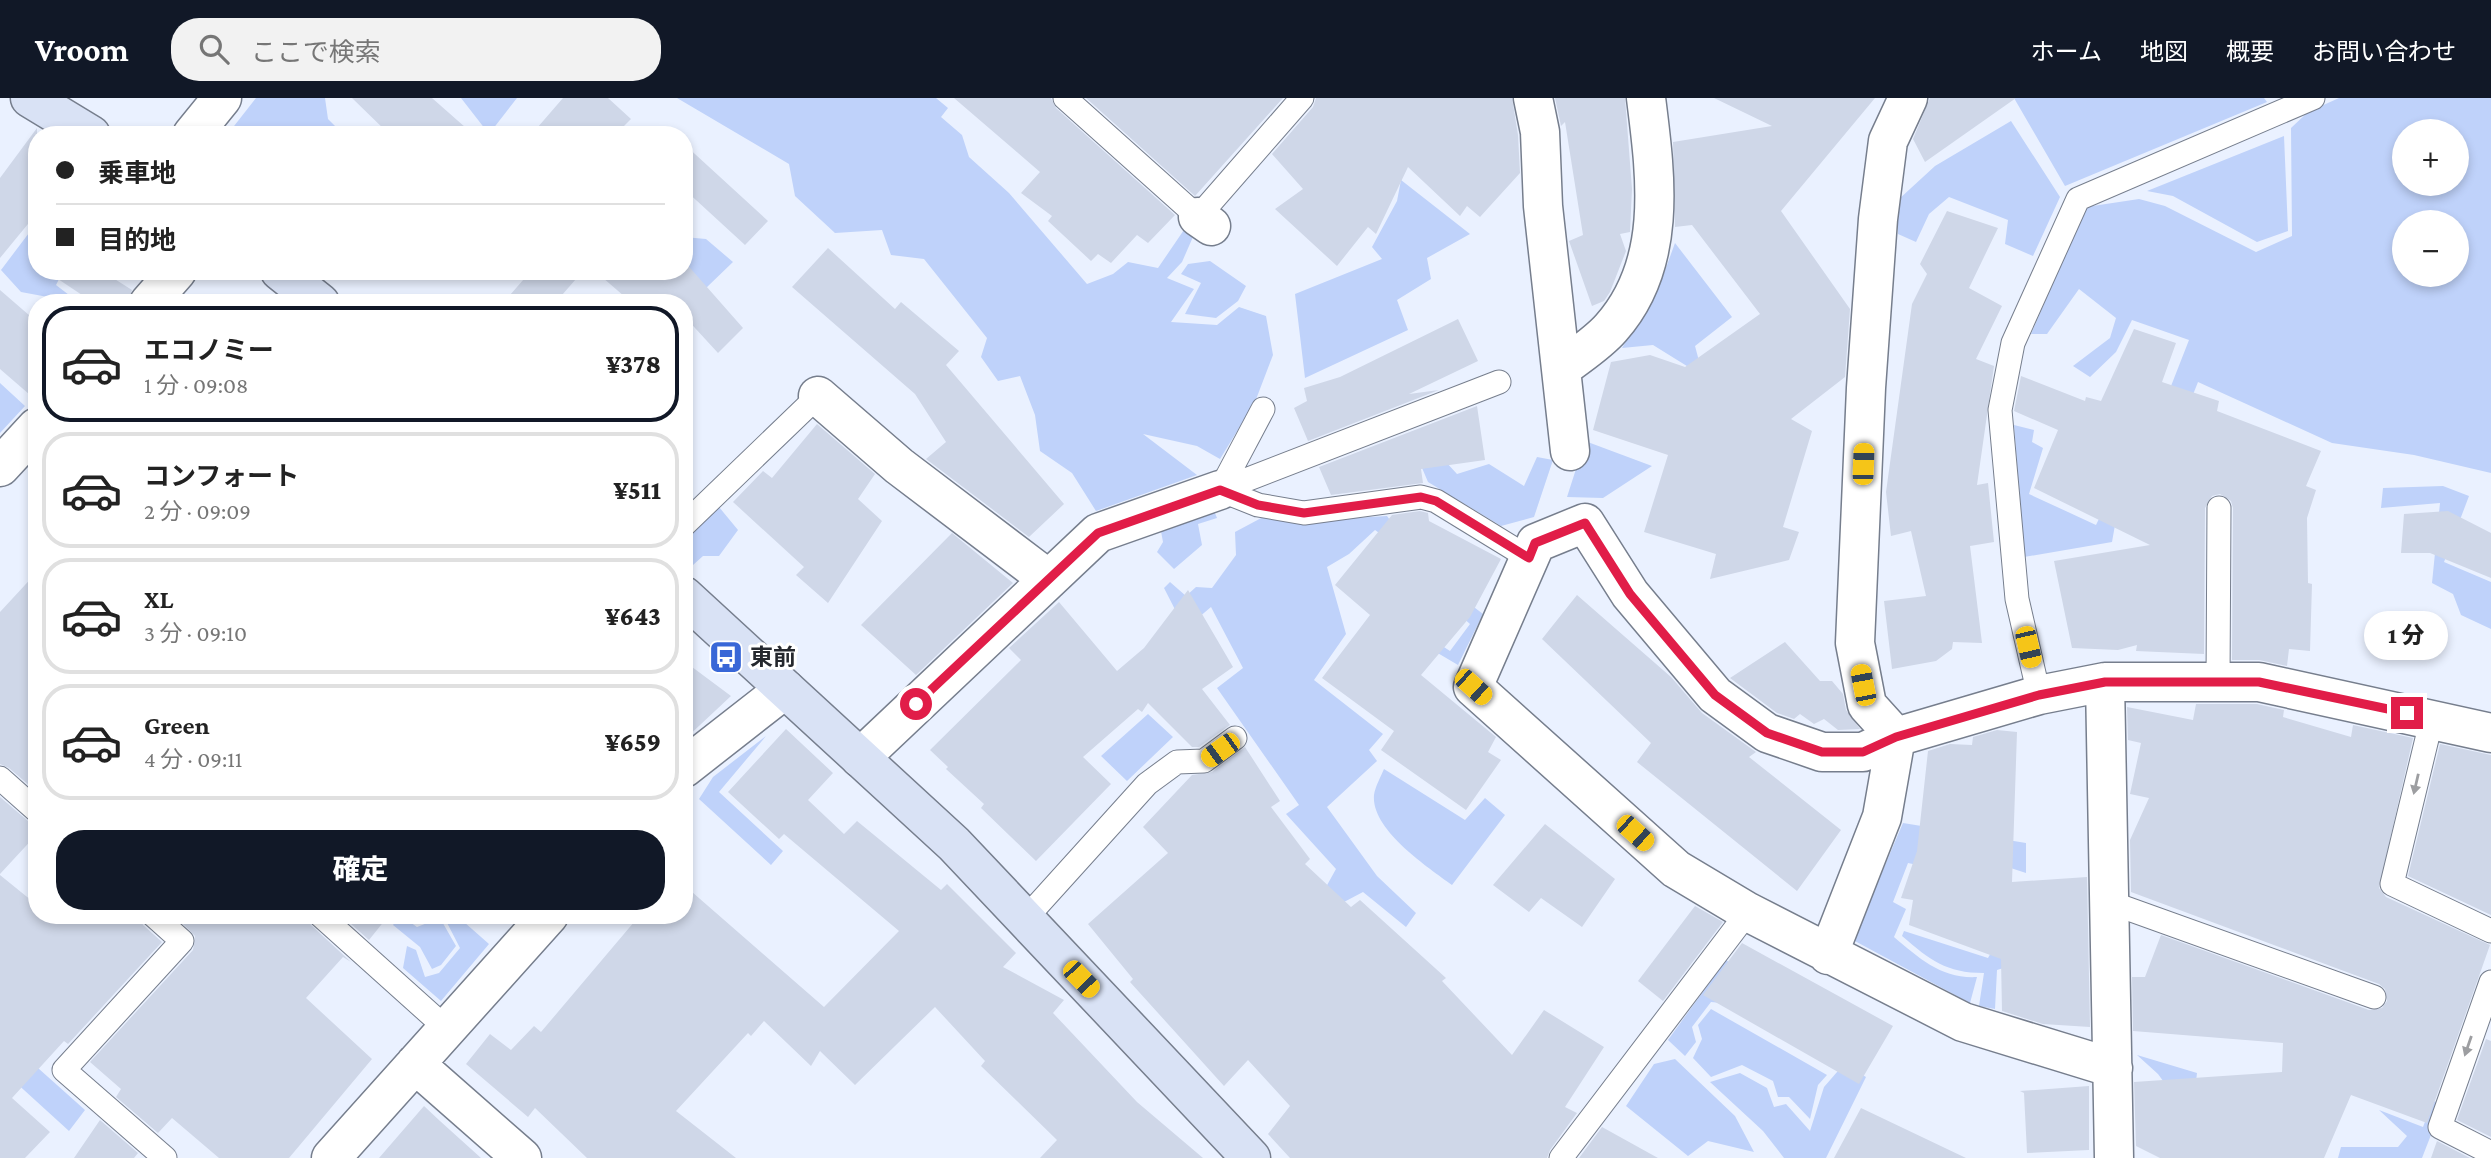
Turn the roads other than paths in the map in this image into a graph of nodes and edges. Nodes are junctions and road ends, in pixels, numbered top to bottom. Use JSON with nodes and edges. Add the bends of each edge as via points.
{"nodes":[{"id":1,"x":30,"y":98,"type":"edge"},
{"id":2,"x":222,"y":98,"type":"edge"},
{"id":3,"x":1065,"y":98,"type":"edge"},
{"id":4,"x":1301,"y":98,"type":"edge"},
{"id":5,"x":1533,"y":98,"type":"edge"},
{"id":6,"x":1646,"y":98,"type":"edge"},
{"id":7,"x":1908,"y":98,"type":"edge"},
{"id":8,"x":2313,"y":98,"type":"edge"},
{"id":9,"x":76,"y":126,"type":"edge"},
{"id":10,"x":199,"y":126,"type":"edge"},
{"id":11,"x":169,"y":280,"type":"edge"},
{"id":12,"x":291,"y":280,"type":"edge"},
{"id":13,"x":157,"y":294,"type":"edge"},
{"id":14,"x":309,"y":294,"type":"edge"},
{"id":15,"x":1561,"y":369,"type":"junction"},
{"id":16,"x":1499,"y":382,"type":"dead end"},
{"id":17,"x":818,"y":396,"type":"joint"},
{"id":18,"x":1263,"y":409,"type":"dead end"},
{"id":19,"x":28,"y":437,"type":"edge"},
{"id":20,"x":1570,"y":451,"type":"dead end"},
{"id":21,"x":0,"y":467,"type":"edge"},
{"id":22,"x":1220,"y":490,"type":"junction"},
{"id":23,"x":2219,"y":509,"type":"dead end"},
{"id":24,"x":693,"y":516,"type":"edge"},
{"id":25,"x":1535,"y":542,"type":"junction"},
{"id":26,"x":1048,"y":579,"type":"junction"},
{"id":27,"x":693,"y":604,"type":"edge"},
{"id":28,"x":2105,"y":682,"type":"junction"},
{"id":29,"x":2218,"y":682,"type":"junction"},
{"id":30,"x":785,"y":689,"type":"junction"},
{"id":31,"x":2039,"y":695,"type":"junction"},
{"id":32,"x":2431,"y":718,"type":"junction"},
{"id":33,"x":2491,"y":733,"type":"edge"},
{"id":34,"x":1896,"y":737,"type":"junction"},
{"id":35,"x":1235,"y":738,"type":"dead end"},
{"id":36,"x":860,"y":758,"type":"junction"},
{"id":37,"x":693,"y":761,"type":"edge"},
{"id":38,"x":0,"y":778,"type":"edge"},
{"id":39,"x":28,"y":803,"type":"edge"},
{"id":40,"x":2109,"y":902,"type":"junction"},
{"id":41,"x":1748,"y":912,"type":"junction"},
{"id":42,"x":1025,"y":919,"type":"junction"},
{"id":43,"x":163,"y":924,"type":"edge"},
{"id":44,"x":330,"y":924,"type":"edge"},
{"id":45,"x":541,"y":924,"type":"edge"},
{"id":46,"x":2491,"y":931,"type":"edge"},
{"id":47,"x":1828,"y":956,"type":"junction"},
{"id":48,"x":2491,"y":982,"type":"edge"},
{"id":49,"x":2374,"y":997,"type":"dead end"},
{"id":50,"x":446,"y":1029,"type":"junction"},
{"id":51,"x":415,"y":1064,"type":"junction"},
{"id":52,"x":2113,"y":1068,"type":"junction"},
{"id":53,"x":2491,"y":1153,"type":"edge"},
{"id":54,"x":1249,"y":1157,"type":"edge"},
{"id":55,"x":165,"y":1158,"type":"edge"},
{"id":56,"x":331,"y":1158,"type":"edge"},
{"id":57,"x":522,"y":1158,"type":"edge"},
{"id":58,"x":1561,"y":1158,"type":"edge"},
{"id":59,"x":2114,"y":1158,"type":"edge"}],
"edges":[{"from":1,"to":9,"type":"street"},
{"from":2,"to":10,"type":"street"},
{"from":3,"to":4,"type":"lane","via":[[1205,222]]},
{"from":5,"to":15,"type":"street"},
{"from":6,"to":15,"type":"street","via":[[1655,173],[1654,237],[1639,289],[1610,329]]},
{"from":7,"to":34,"type":"street","via":[[1888,141],[1878,219],[1855,643],[1867,705]]},
{"from":8,"to":31,"type":"lane","via":[[2078,199],[2013,343],[2000,410],[2017,599]]},
{"from":11,"to":13,"type":"street"},
{"from":12,"to":14,"type":"street"},
{"from":15,"to":20,"type":"street"},
{"from":16,"to":22,"type":"lane"},
{"from":17,"to":24,"type":"lane"},
{"from":17,"to":26,"type":"street","via":[[899,466]]},
{"from":18,"to":22,"type":"lane"},
{"from":19,"to":21,"type":"street"},
{"from":22,"to":25,"type":"lane","via":[[1258,505],[1304,513],[1421,497]]},
{"from":22,"to":26,"type":"street","via":[[1098,533]]},
{"from":23,"to":29,"type":"lane"},
{"from":25,"to":34,"type":"street","via":[[1585,523],[1630,594],[1715,695],[1767,733],[1822,752],[1863,752]]},
{"from":25,"to":41,"type":"street","via":[[1473,687],[1676,869]]},
{"from":26,"to":36,"type":"street"},
{"from":27,"to":30,"type":"street"},
{"from":28,"to":29,"type":"street"},
{"from":28,"to":31,"type":"street"},
{"from":28,"to":40,"type":"street"},
{"from":29,"to":32,"type":"street","via":[[2259,682]]},
{"from":30,"to":36,"type":"street"},
{"from":30,"to":37,"type":"street"},
{"from":31,"to":34,"type":"street"},
{"from":32,"to":33,"type":"street"},
{"from":32,"to":46,"type":"lane","one_way":true,"via":[[2392,884]]},
{"from":34,"to":47,"type":"street","via":[[1882,817]]},
{"from":35,"to":42,"type":"lane","via":[[1205,761],[1177,762],[1147,784]]},
{"from":36,"to":42,"type":"street","via":[[954,844]]},
{"from":38,"to":39,"type":"lane"},
{"from":40,"to":49,"type":"lane"},
{"from":40,"to":52,"type":"street"},
{"from":41,"to":47,"type":"street"},
{"from":41,"to":58,"type":"lane"},
{"from":42,"to":54,"type":"street"},
{"from":43,"to":55,"type":"lane","via":[[181,941],[64,1070]]},
{"from":44,"to":50,"type":"lane"},
{"from":45,"to":50,"type":"street"},
{"from":47,"to":52,"type":"street","via":[[1963,1022]]},
{"from":48,"to":53,"type":"lane","one_way":true,"via":[[2440,1127]]},
{"from":50,"to":51,"type":"street"},
{"from":51,"to":56,"type":"street"},
{"from":51,"to":57,"type":"street"},
{"from":52,"to":59,"type":"street"}]}
